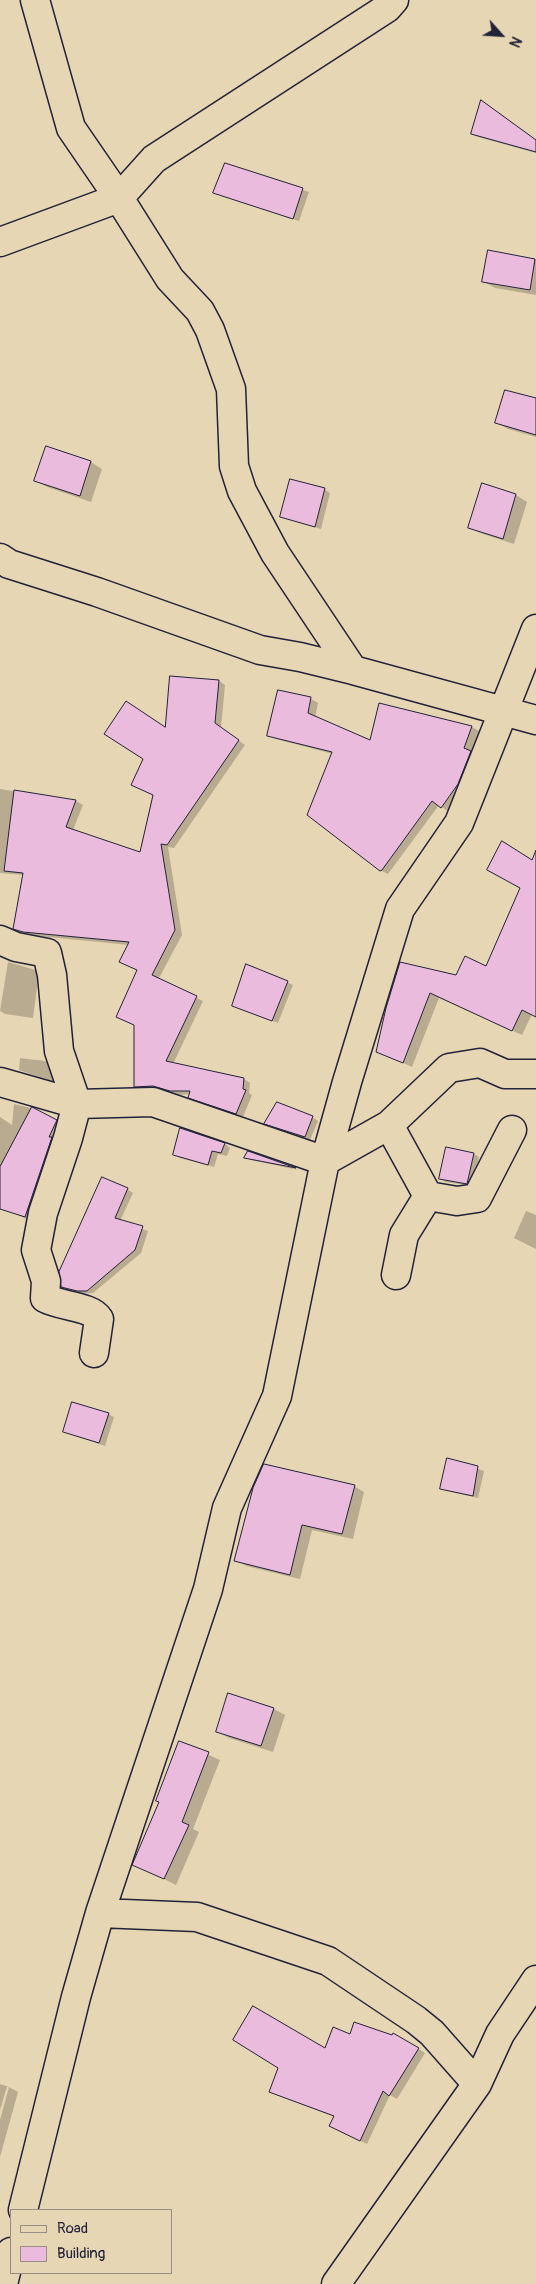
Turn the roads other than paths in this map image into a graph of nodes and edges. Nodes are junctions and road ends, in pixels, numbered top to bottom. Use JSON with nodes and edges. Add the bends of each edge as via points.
{"nodes":[{"id":1,"x":35,"y":0,"type":"edge"},
{"id":2,"x":394,"y":0,"type":"edge"},
{"id":3,"x":119,"y":198,"type":"junction"},
{"id":4,"x":0,"y":242,"type":"edge"},
{"id":5,"x":0,"y":558,"type":"edge"},
{"id":6,"x":536,"y":629,"type":"edge"},
{"id":7,"x":354,"y":670,"type":"junction"},
{"id":8,"x":504,"y":712,"type":"junction"},
{"id":9,"x":536,"y":720,"type":"edge"},
{"id":10,"x":0,"y":940,"type":"edge"},
{"id":11,"x":536,"y":1074,"type":"edge"},
{"id":12,"x":0,"y":1082,"type":"edge"},
{"id":13,"x":77,"y":1104,"type":"junction"},
{"id":14,"x":389,"y":1125,"type":"junction"},
{"id":15,"x":512,"y":1130,"type":"dead end"},
{"id":16,"x":325,"y":1162,"type":"junction"},
{"id":17,"x":428,"y":1196,"type":"junction"},
{"id":18,"x":396,"y":1275,"type":"dead end"},
{"id":19,"x":94,"y":1354,"type":"dead end"},
{"id":20,"x":100,"y":1913,"type":"junction"},
{"id":21,"x":536,"y":1980,"type":"edge"},
{"id":22,"x":477,"y":2084,"type":"junction"},
{"id":23,"x":23,"y":2209,"type":"edge"},
{"id":24,"x":10,"y":2256,"type":"edge"},
{"id":25,"x":3,"y":2284,"type":"edge"},
{"id":26,"x":336,"y":2284,"type":"edge"}],
"edges":[{"from":1,"to":3,"type":"street","via":[[71,128]]},
{"from":2,"to":3,"type":"street","via":[[387,8],[154,159]]},
{"from":3,"to":4,"type":"street"},
{"from":3,"to":7,"type":"street","via":[[170,279],[200,311],[210,330],[231,389],[234,466],[242,491],[275,553]]},
{"from":5,"to":7,"type":"street","via":[[9,564],[260,650]]},
{"from":6,"to":8,"type":"street"},
{"from":7,"to":8,"type":"street"},
{"from":8,"to":9,"type":"street"},
{"from":8,"to":16,"type":"street","via":[[459,823],[400,909],[346,1082]]},
{"from":10,"to":13,"type":"street","via":[[47,953],[59,1051]]},
{"from":11,"to":14,"type":"street","via":[[505,1074],[480,1063],[449,1068]]},
{"from":12,"to":13,"type":"street"},
{"from":13,"to":16,"type":"street","via":[[153,1102]]},
{"from":13,"to":19,"type":"street","via":[[36,1250],[46,1281],[45,1298],[91,1312],[99,1319]]},
{"from":14,"to":16,"type":"street"},
{"from":14,"to":17,"type":"street"},
{"from":15,"to":17,"type":"street","via":[[476,1198],[457,1201]]},
{"from":16,"to":20,"type":"street","via":[[277,1396],[227,1508],[208,1589]]},
{"from":17,"to":18,"type":"street","via":[[404,1235]]},
{"from":20,"to":22,"type":"street","via":[[197,1917],[328,1961],[432,2033]]},
{"from":20,"to":23,"type":"street"},
{"from":21,"to":22,"type":"street","via":[[500,2034]]},
{"from":22,"to":26,"type":"street"},
{"from":24,"to":25,"type":"street"}]}
